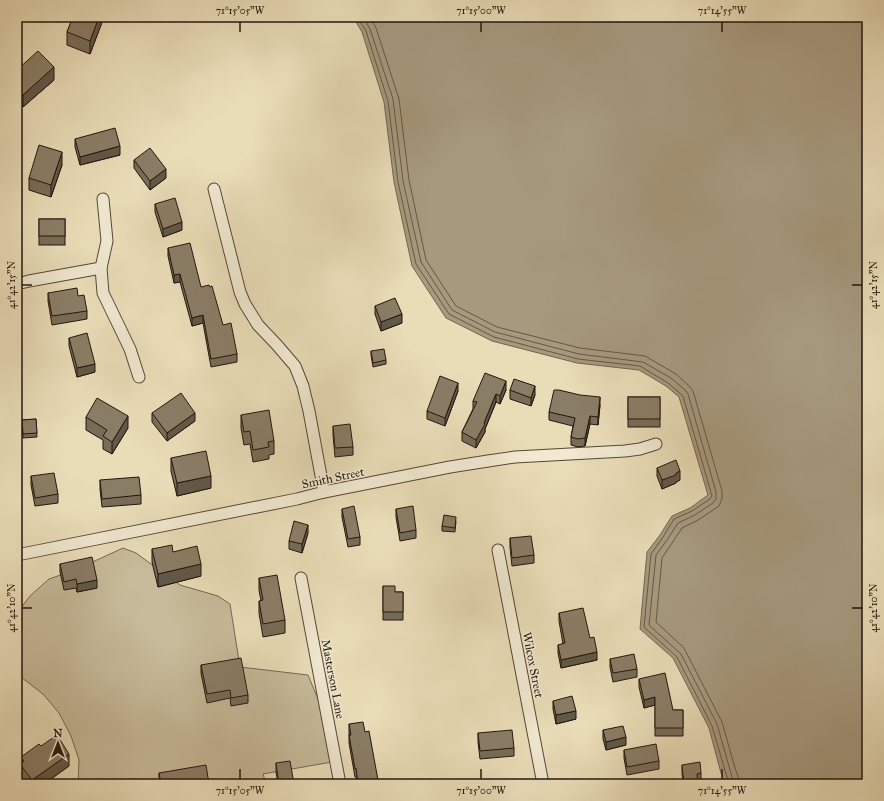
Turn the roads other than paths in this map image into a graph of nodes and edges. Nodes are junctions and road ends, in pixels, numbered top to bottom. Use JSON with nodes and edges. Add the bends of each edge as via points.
{"nodes":[{"id":1,"x":214,"y":189,"type":"dead end"},
{"id":2,"x":103,"y":199,"type":"dead end"},
{"id":3,"x":101,"y":268,"type":"junction"},
{"id":4,"x":17,"y":284,"type":"edge"},
{"id":5,"x":139,"y":377,"type":"dead end"},
{"id":6,"x":656,"y":444,"type":"dead end"},
{"id":7,"x":324,"y":492,"type":"junction"},
{"id":8,"x":498,"y":550,"type":"dead end"},
{"id":9,"x":17,"y":555,"type":"edge"},
{"id":10,"x":301,"y":578,"type":"dead end"},
{"id":11,"x":340,"y":784,"type":"edge"},
{"id":12,"x":543,"y":784,"type":"edge"}],
"edges":[{"from":1,"to":7,"type":"street","via":[[245,304],[258,325],[295,366],[303,386]]},
{"from":2,"to":3,"type":"street","via":[[107,241]]},
{"from":3,"to":4,"type":"street"},
{"from":3,"to":5,"type":"street","via":[[103,293],[130,349]]},
{"from":6,"to":7,"type":"street","name":"Smith Street","via":[[625,451],[515,457]]},
{"from":7,"to":9,"type":"street","name":"Smith Street"},
{"from":8,"to":12,"type":"street","name":"Wilcox Street"},
{"from":10,"to":11,"type":"street","name":"Masterson Lane"}]}
